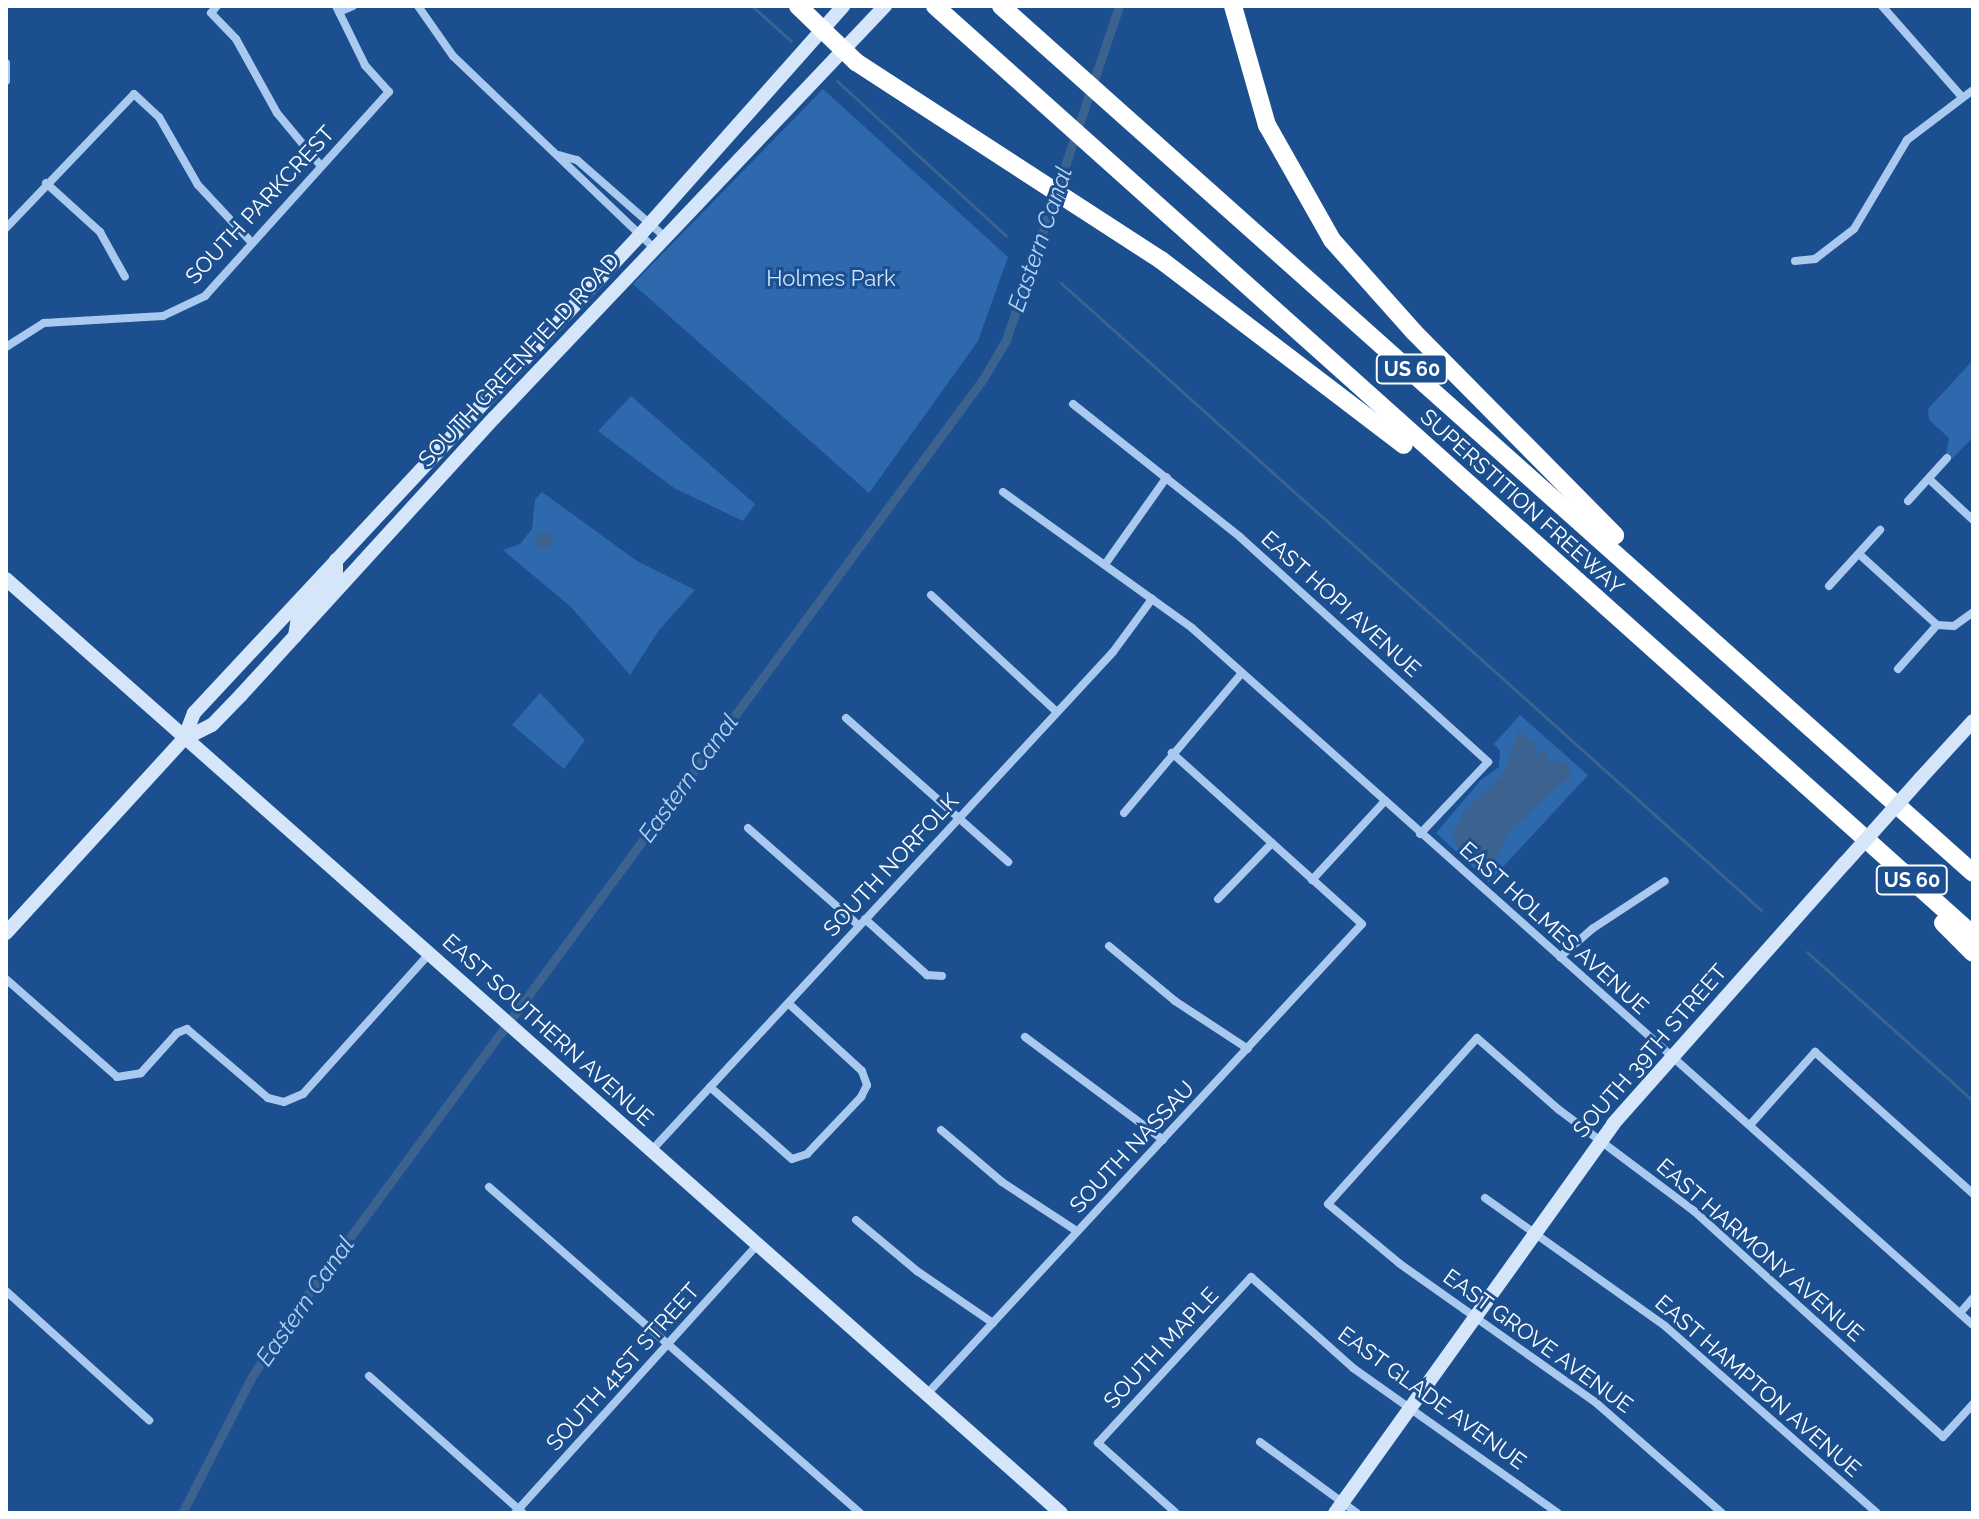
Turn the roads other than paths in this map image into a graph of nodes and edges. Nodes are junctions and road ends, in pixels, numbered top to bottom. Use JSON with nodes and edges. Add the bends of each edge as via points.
{"nodes":[{"id":1,"x":353,"y":6,"type":"edge"},
{"id":2,"x":418,"y":6,"type":"edge"},
{"id":3,"x":798,"y":6,"type":"edge"},
{"id":4,"x":843,"y":6,"type":"edge"},
{"id":5,"x":885,"y":6,"type":"edge"},
{"id":6,"x":935,"y":6,"type":"edge"},
{"id":7,"x":1001,"y":6,"type":"edge"},
{"id":8,"x":1233,"y":6,"type":"edge"},
{"id":9,"x":1882,"y":6,"type":"edge"},
{"id":10,"x":338,"y":9,"type":"edge"},
{"id":11,"x":214,"y":10,"type":"edge"},
{"id":12,"x":821,"y":29,"type":"junction"},
{"id":13,"x":844,"y":50,"type":"junction"},
{"id":14,"x":6,"y":63,"type":"edge"},
{"id":15,"x":6,"y":81,"type":"edge"},
{"id":16,"x":1973,"y":90,"type":"edge"},
{"id":17,"x":1962,"y":97,"type":"junction"},
{"id":18,"x":559,"y":155,"type":"junction"},
{"id":19,"x":321,"y":166,"type":"junction"},
{"id":20,"x":46,"y":183,"type":"junction"},
{"id":21,"x":6,"y":228,"type":"edge"},
{"id":22,"x":645,"y":229,"type":"junction"},
{"id":23,"x":665,"y":237,"type":"junction"},
{"id":24,"x":252,"y":243,"type":"junction"},
{"id":25,"x":654,"y":248,"type":"junction"},
{"id":26,"x":1795,"y":261,"type":"dead end"},
{"id":27,"x":125,"y":277,"type":"dead end"},
{"id":28,"x":6,"y":347,"type":"edge"},
{"id":29,"x":1073,"y":404,"type":"dead end"},
{"id":30,"x":1947,"y":458,"type":"dead end"},
{"id":31,"x":412,"y":477,"type":"junction"},
{"id":32,"x":1167,"y":477,"type":"junction"},
{"id":33,"x":1457,"y":478,"type":"junction"},
{"id":34,"x":1929,"y":479,"type":"junction"},
{"id":35,"x":1003,"y":492,"type":"dead end"},
{"id":36,"x":1908,"y":501,"type":"dead end"},
{"id":37,"x":1973,"y":520,"type":"edge"},
{"id":38,"x":1880,"y":530,"type":"dead end"},
{"id":39,"x":1859,"y":554,"type":"junction"},
{"id":40,"x":336,"y":560,"type":"junction"},
{"id":41,"x":1106,"y":563,"type":"junction"},
{"id":42,"x":359,"y":565,"type":"junction"},
{"id":43,"x":6,"y":579,"type":"edge"},
{"id":44,"x":1829,"y":586,"type":"dead end"},
{"id":45,"x":931,"y":595,"type":"dead end"},
{"id":46,"x":1152,"y":599,"type":"junction"},
{"id":47,"x":1973,"y":612,"type":"edge"},
{"id":48,"x":1937,"y":625,"type":"junction"},
{"id":49,"x":295,"y":636,"type":"junction"},
{"id":50,"x":1714,"y":636,"type":"junction"},
{"id":51,"x":1898,"y":669,"type":"dead end"},
{"id":52,"x":1242,"y":673,"type":"junction"},
{"id":53,"x":1057,"y":712,"type":"junction"},
{"id":54,"x":846,"y":718,"type":"dead end"},
{"id":55,"x":1973,"y":721,"type":"edge"},
{"id":56,"x":184,"y":739,"type":"junction"},
{"id":57,"x":1172,"y":753,"type":"junction"},
{"id":58,"x":1385,"y":801,"type":"junction"},
{"id":59,"x":1124,"y":813,"type":"dead end"},
{"id":60,"x":959,"y":818,"type":"junction"},
{"id":61,"x":1850,"y":825,"type":"junction"},
{"id":62,"x":748,"y":828,"type":"dead end"},
{"id":63,"x":1420,"y":834,"type":"junction"},
{"id":64,"x":1272,"y":843,"type":"junction"},
{"id":65,"x":1008,"y":862,"type":"dead end"},
{"id":66,"x":1973,"y":873,"type":"edge"},
{"id":67,"x":1312,"y":880,"type":"junction"},
{"id":68,"x":1665,"y":881,"type":"dead end"},
{"id":69,"x":1218,"y":899,"type":"dead end"},
{"id":70,"x":862,"y":923,"type":"junction"},
{"id":71,"x":6,"y":933,"type":"edge"},
{"id":72,"x":1973,"y":935,"type":"edge"},
{"id":73,"x":1109,"y":946,"type":"dead end"},
{"id":74,"x":1973,"y":953,"type":"edge"},
{"id":75,"x":429,"y":954,"type":"junction"},
{"id":76,"x":1560,"y":957,"type":"junction"},
{"id":77,"x":942,"y":976,"type":"dead end"},
{"id":78,"x":6,"y":979,"type":"edge"},
{"id":79,"x":788,"y":1003,"type":"junction"},
{"id":80,"x":1025,"y":1037,"type":"dead end"},
{"id":81,"x":1248,"y":1049,"type":"junction"},
{"id":82,"x":1671,"y":1057,"type":"junction"},
{"id":83,"x":710,"y":1087,"type":"junction"},
{"id":84,"x":1750,"y":1125,"type":"junction"},
{"id":85,"x":941,"y":1130,"type":"dead end"},
{"id":86,"x":1163,"y":1140,"type":"junction"},
{"id":87,"x":1600,"y":1140,"type":"junction"},
{"id":88,"x":651,"y":1151,"type":"junction"},
{"id":89,"x":489,"y":1187,"type":"dead end"},
{"id":90,"x":1973,"y":1194,"type":"edge"},
{"id":91,"x":1485,"y":1198,"type":"dead end"},
{"id":92,"x":1328,"y":1204,"type":"joint"},
{"id":93,"x":856,"y":1220,"type":"dead end"},
{"id":94,"x":1077,"y":1231,"type":"junction"},
{"id":95,"x":1535,"y":1233,"type":"junction"},
{"id":96,"x":758,"y":1244,"type":"junction"},
{"id":97,"x":1251,"y":1277,"type":"joint"},
{"id":98,"x":6,"y":1291,"type":"edge"},
{"id":99,"x":1973,"y":1298,"type":"edge"},
{"id":100,"x":1960,"y":1313,"type":"junction"},
{"id":101,"x":1476,"y":1318,"type":"junction"},
{"id":102,"x":993,"y":1323,"type":"junction"},
{"id":103,"x":1973,"y":1325,"type":"edge"},
{"id":104,"x":669,"y":1344,"type":"junction"},
{"id":105,"x":369,"y":1376,"type":"dead end"},
{"id":106,"x":927,"y":1394,"type":"junction"},
{"id":107,"x":1973,"y":1404,"type":"edge"},
{"id":108,"x":1412,"y":1409,"type":"junction"},
{"id":109,"x":149,"y":1420,"type":"dead end"},
{"id":110,"x":1260,"y":1442,"type":"dead end"},
{"id":111,"x":1339,"y":1508,"type":"edge"},
{"id":112,"x":519,"y":1512,"type":"edge"},
{"id":113,"x":860,"y":1513,"type":"edge"},
{"id":114,"x":1061,"y":1513,"type":"edge"},
{"id":115,"x":1176,"y":1513,"type":"edge"},
{"id":116,"x":1357,"y":1513,"type":"edge"},
{"id":117,"x":1558,"y":1513,"type":"edge"},
{"id":118,"x":1722,"y":1513,"type":"edge"},
{"id":119,"x":1877,"y":1513,"type":"edge"}],
"edges":[{"from":1,"to":10,"type":"street"},
{"from":2,"to":18,"type":"street","via":[[453,56]]},
{"from":3,"to":12,"type":"highway"},
{"from":4,"to":12,"type":"main road","name":"SOUTH GREENFIELD ROAD"},
{"from":5,"to":13,"type":"main road","name":"SOUTH GREENFIELD ROAD"},
{"from":6,"to":33,"type":"highway","name":"SUPERSTITION FREEWAY","number":"US 60"},
{"from":7,"to":50,"type":"highway","name":"SUPERSTITION FREEWAY","number":"US 60"},
{"from":8,"to":50,"type":"highway","via":[[1267,125],[1332,240],[1414,332]]},
{"from":9,"to":17,"type":"street"},
{"from":10,"to":19,"type":"street","name":"SOUTH PARKCREST","via":[[365,65],[389,92]]},
{"from":11,"to":19,"type":"street","via":[[277,113]]},
{"from":12,"to":13,"type":"highway"},
{"from":12,"to":22,"type":"main road","name":"SOUTH GREENFIELD ROAD"},
{"from":13,"to":23,"type":"main road","name":"SOUTH GREENFIELD ROAD"},
{"from":13,"to":33,"type":"highway","via":[[1097,216],[1257,330],[1417,456]]},
{"from":14,"to":15,"type":"street"},
{"from":16,"to":17,"type":"street"},
{"from":17,"to":26,"type":"street","via":[[1907,140],[1854,229],[1815,259]]},
{"from":18,"to":22,"type":"street","via":[[569,171]]},
{"from":18,"to":22,"type":"street","via":[[577,160]]},
{"from":19,"to":24,"type":"street","name":"SOUTH PARKCREST"},
{"from":20,"to":21,"type":"street"},
{"from":20,"to":24,"type":"street","via":[[134,94],[159,117],[198,185]]},
{"from":20,"to":27,"type":"street","via":[[100,232]]},
{"from":22,"to":23,"type":"street"},
{"from":22,"to":25,"type":"street"},
{"from":22,"to":31,"type":"main road","name":"SOUTH GREENFIELD ROAD"},
{"from":23,"to":25,"type":"main road","name":"SOUTH GREENFIELD ROAD"},
{"from":24,"to":28,"type":"street","name":"SOUTH PARKCREST","via":[[205,296],[184,308],[163,316],[44,323]]},
{"from":25,"to":42,"type":"main road","name":"SOUTH GREENFIELD ROAD"},
{"from":29,"to":32,"type":"street","name":"EAST HOPI AVENUE"},
{"from":30,"to":34,"type":"street"},
{"from":31,"to":40,"type":"main road","name":"SOUTH GREENFIELD ROAD"},
{"from":31,"to":42,"type":"main road","via":[[402,502],[360,549]]},
{"from":32,"to":41,"type":"street"},
{"from":32,"to":63,"type":"street","name":"EAST HOPI AVENUE","via":[[1488,762]]},
{"from":33,"to":61,"type":"highway","name":"SUPERSTITION FREEWAY","number":"US 60"},
{"from":34,"to":36,"type":"street"},
{"from":34,"to":37,"type":"street"},
{"from":35,"to":41,"type":"street","name":"EAST HOLMES AVENUE"},
{"from":38,"to":39,"type":"street"},
{"from":39,"to":44,"type":"street"},
{"from":39,"to":48,"type":"street"},
{"from":40,"to":49,"type":"main road","via":[[336,573],[298,618]]},
{"from":40,"to":56,"type":"main road","name":"SOUTH GREENFIELD ROAD","via":[[194,713]]},
{"from":41,"to":46,"type":"street","name":"EAST HOLMES AVENUE"},
{"from":42,"to":49,"type":"main road","name":"SOUTH GREENFIELD ROAD"},
{"from":43,"to":56,"type":"main road","name":"EAST SOUTHERN AVENUE"},
{"from":45,"to":53,"type":"street"},
{"from":46,"to":52,"type":"street","name":"EAST HOLMES AVENUE"},
{"from":46,"to":53,"type":"street","name":"SOUTH NORFOLK"},
{"from":47,"to":48,"type":"street","via":[[1954,626]]},
{"from":48,"to":51,"type":"street"},
{"from":49,"to":56,"type":"main road","name":"SOUTH GREENFIELD ROAD","via":[[212,725]]},
{"from":50,"to":66,"type":"highway","number":"US 60"},
{"from":52,"to":57,"type":"street"},
{"from":52,"to":58,"type":"street","name":"EAST HOLMES AVENUE"},
{"from":53,"to":60,"type":"street","name":"SOUTH NORFOLK"},
{"from":54,"to":60,"type":"street"},
{"from":55,"to":82,"type":"main road","name":"SOUTH 39TH STREET","bridge":true},
{"from":56,"to":71,"type":"main road","name":"SOUTH GREENFIELD ROAD"},
{"from":56,"to":75,"type":"main road","name":"EAST SOUTHERN AVENUE"},
{"from":57,"to":59,"type":"street"},
{"from":57,"to":64,"type":"street"},
{"from":58,"to":63,"type":"street","name":"EAST HOLMES AVENUE"},
{"from":58,"to":67,"type":"street"},
{"from":60,"to":65,"type":"street"},
{"from":60,"to":70,"type":"street","name":"SOUTH NORFOLK"},
{"from":61,"to":72,"type":"highway","name":"SUPERSTITION FREEWAY","number":"US 60"},
{"from":61,"to":74,"type":"highway"},
{"from":62,"to":70,"type":"street"},
{"from":63,"to":76,"type":"street","name":"EAST HOLMES AVENUE"},
{"from":64,"to":67,"type":"street"},
{"from":64,"to":69,"type":"street"},
{"from":67,"to":81,"type":"street","name":"SOUTH NASSAU","via":[[1362,924]]},
{"from":68,"to":76,"type":"street"},
{"from":70,"to":77,"type":"street","via":[[927,975]]},
{"from":70,"to":79,"type":"street","name":"SOUTH NORFOLK"},
{"from":73,"to":81,"type":"street","via":[[1175,1001]]},
{"from":75,"to":78,"type":"street","via":[[303,1094],[284,1102],[268,1098],[187,1029],[177,1033],[141,1073],[117,1077]]},
{"from":75,"to":88,"type":"main road","name":"EAST SOUTHERN AVENUE"},
{"from":76,"to":82,"type":"street","name":"EAST HOLMES AVENUE"},
{"from":79,"to":83,"type":"street","name":"SOUTH NORFOLK"},
{"from":79,"to":83,"type":"street","via":[[862,1071],[867,1085],[807,1154],[792,1159]]},
{"from":80,"to":86,"type":"street"},
{"from":81,"to":86,"type":"street","name":"SOUTH NASSAU"},
{"from":82,"to":84,"type":"street","name":"EAST HOLMES AVENUE"},
{"from":82,"to":87,"type":"main road","name":"SOUTH 39TH STREET"},
{"from":83,"to":88,"type":"street","name":"SOUTH NORFOLK"},
{"from":84,"to":90,"type":"street","via":[[1815,1052]]},
{"from":84,"to":100,"type":"street","name":"EAST HOLMES AVENUE"},
{"from":85,"to":94,"type":"street","via":[[1002,1182]]},
{"from":86,"to":94,"type":"street","name":"SOUTH NASSAU"},
{"from":87,"to":92,"type":"street","name":"EAST HARMONY AVENUE","via":[[1477,1038]]},
{"from":87,"to":95,"type":"main road","name":"SOUTH 39TH STREET"},
{"from":87,"to":107,"type":"street","name":"EAST HARMONY AVENUE","via":[[1694,1211],[1943,1437]]},
{"from":88,"to":96,"type":"main road","name":"EAST SOUTHERN AVENUE"},
{"from":89,"to":104,"type":"street"},
{"from":91,"to":95,"type":"street","name":"EAST HAMPTON AVENUE"},
{"from":92,"to":101,"type":"street","name":"EAST GROVE AVENUE"},
{"from":93,"to":102,"type":"street","via":[[917,1271]]},
{"from":94,"to":102,"type":"street","name":"SOUTH NASSAU"},
{"from":95,"to":101,"type":"main road","name":"SOUTH 39TH STREET"},
{"from":95,"to":119,"type":"street","name":"EAST HAMPTON AVENUE","via":[[1676,1335]]},
{"from":96,"to":104,"type":"street","name":"SOUTH 41ST STREET"},
{"from":96,"to":106,"type":"main road","name":"EAST SOUTHERN AVENUE"},
{"from":97,"to":108,"type":"street","name":"EAST GLADE AVENUE","via":[[1334,1353]]},
{"from":97,"to":115,"type":"street","name":"SOUTH MAPLE","via":[[1098,1443]]},
{"from":98,"to":109,"type":"street"},
{"from":99,"to":100,"type":"street"},
{"from":100,"to":103,"type":"street","name":"EAST HOLMES AVENUE"},
{"from":101,"to":108,"type":"main road","name":"SOUTH 39TH STREET"},
{"from":101,"to":118,"type":"street","name":"EAST GROVE AVENUE","via":[[1623,1424]]},
{"from":102,"to":106,"type":"street","name":"SOUTH NASSAU"},
{"from":104,"to":112,"type":"street","name":"SOUTH 41ST STREET"},
{"from":104,"to":113,"type":"street"},
{"from":105,"to":112,"type":"street"},
{"from":106,"to":114,"type":"main road","name":"EAST SOUTHERN AVENUE"},
{"from":108,"to":111,"type":"main road","name":"SOUTH 39TH STREET"},
{"from":108,"to":117,"type":"street","name":"EAST GLADE AVENUE"},
{"from":110,"to":111,"type":"street"},
{"from":111,"to":116,"type":"street"}]}
